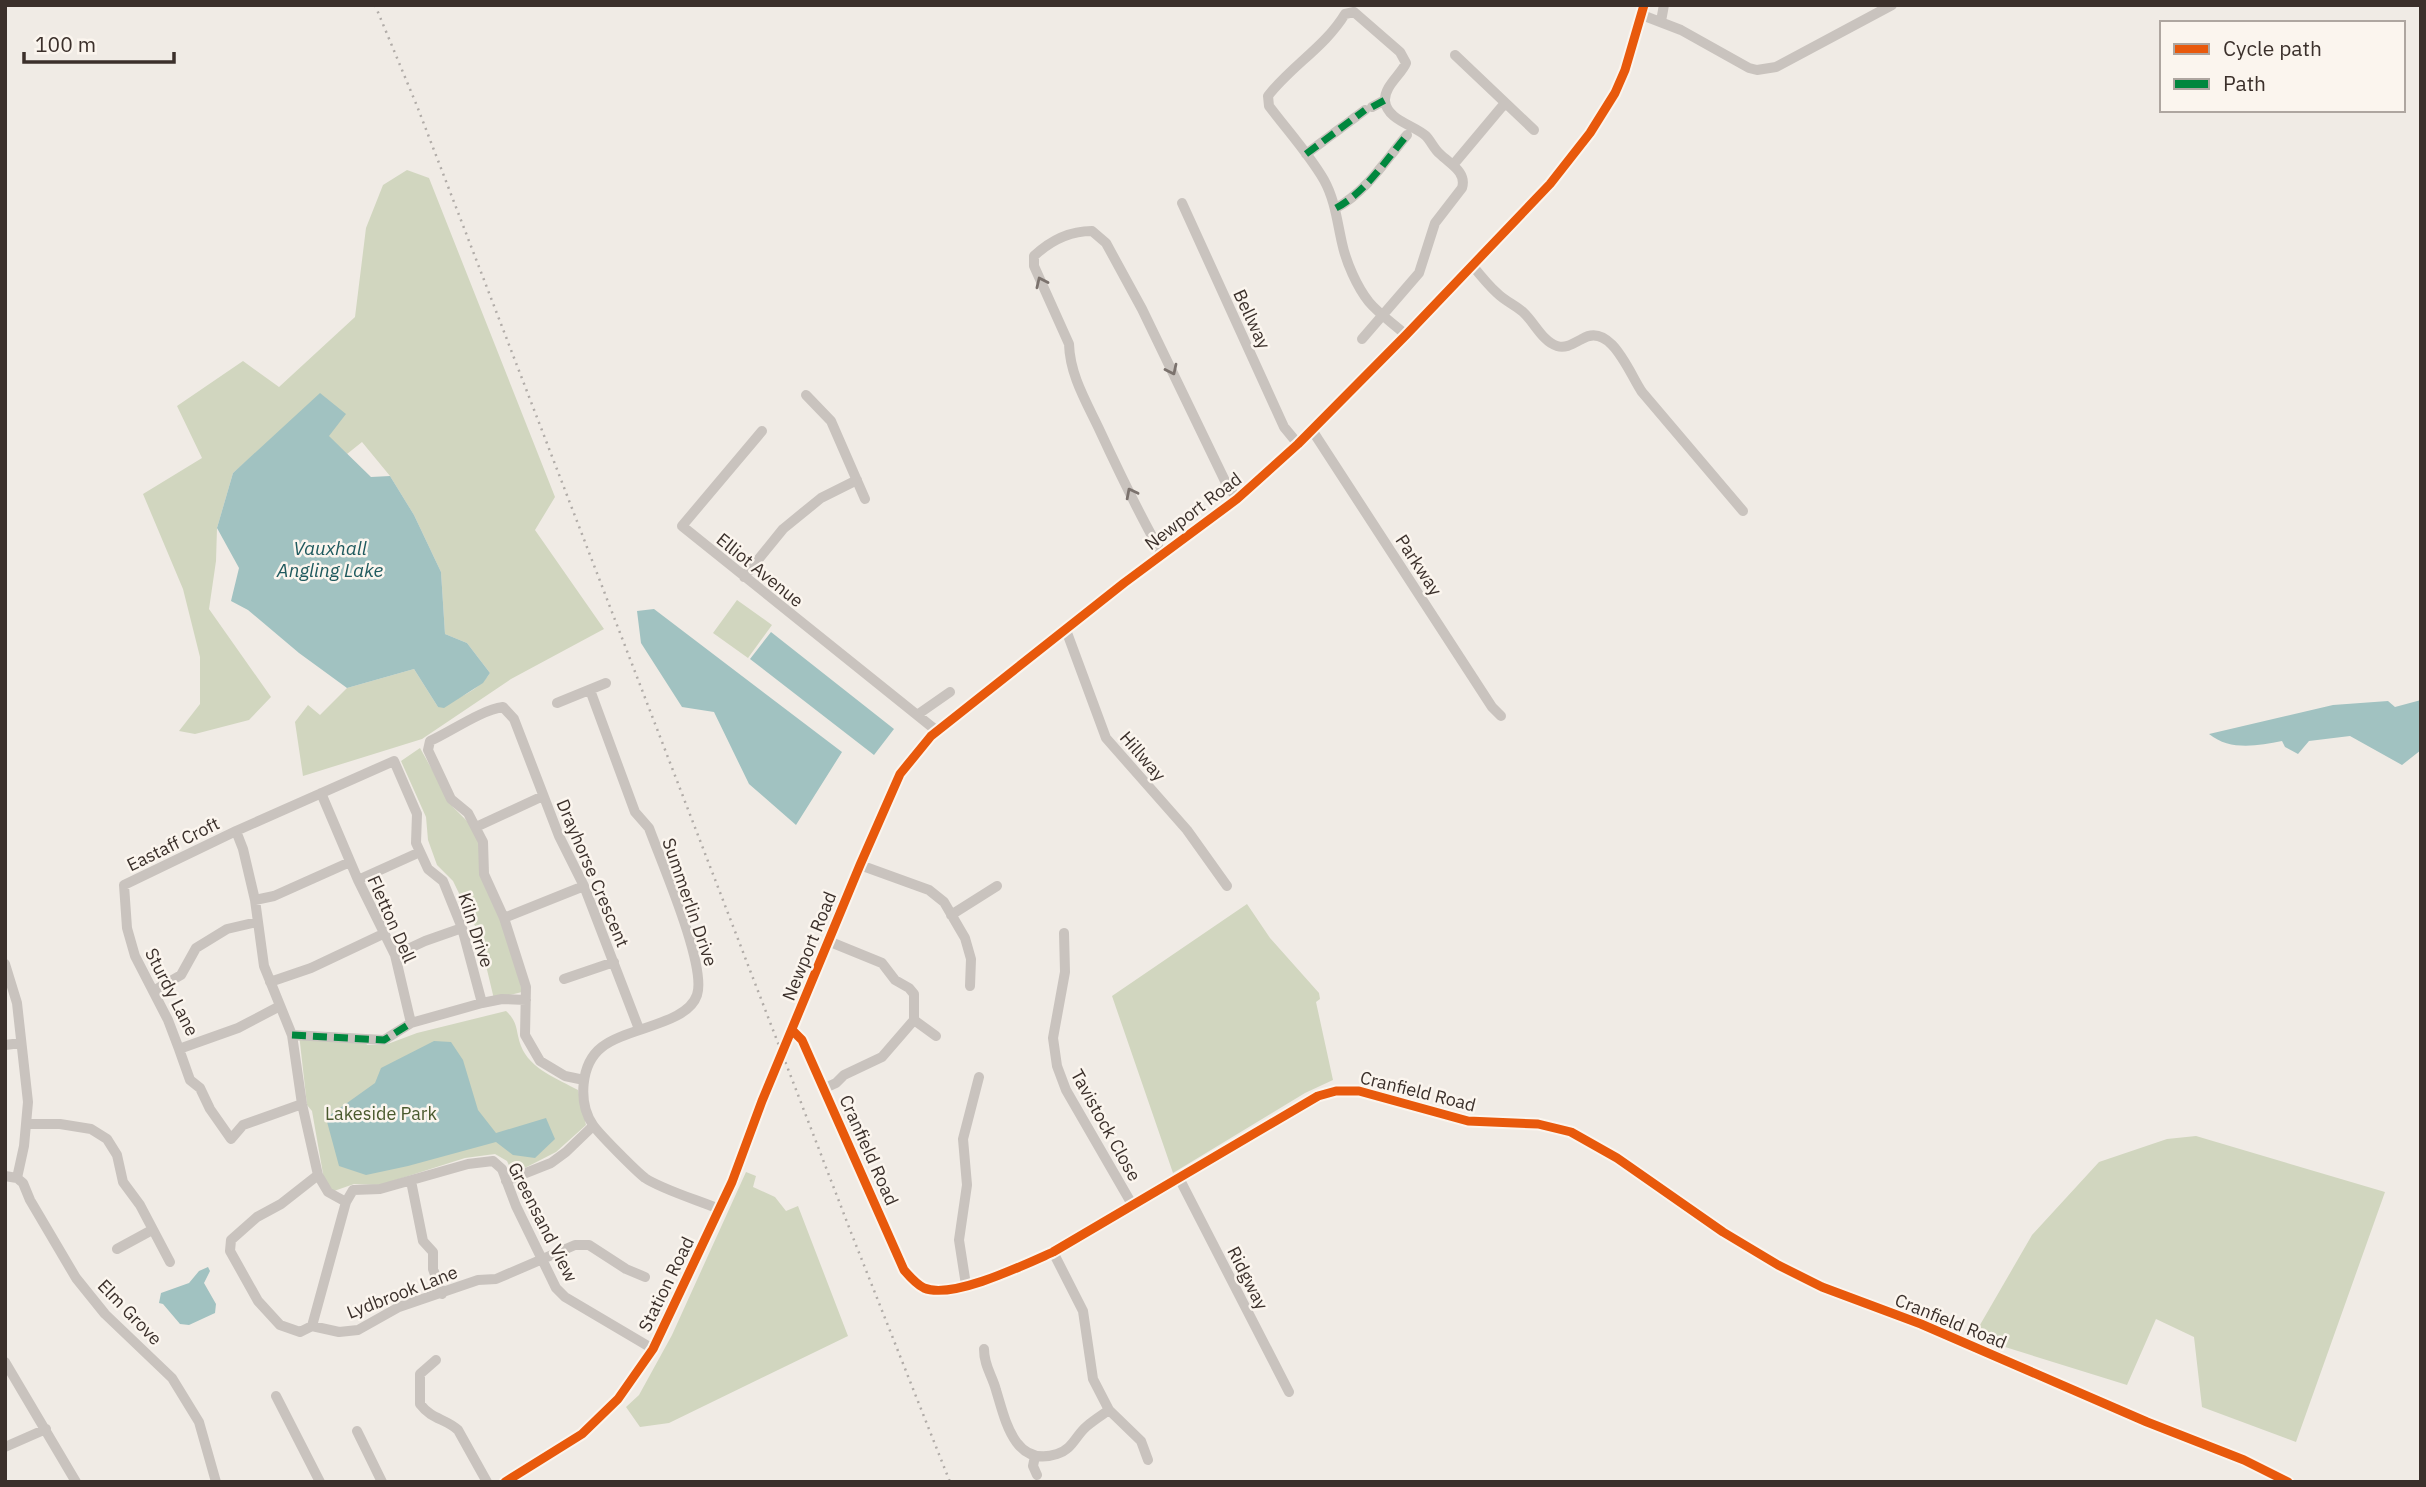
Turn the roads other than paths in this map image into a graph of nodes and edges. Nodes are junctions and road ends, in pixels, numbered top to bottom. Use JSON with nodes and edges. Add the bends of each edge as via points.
{"nodes":[{"id":1,"x":1664,"y":5,"type":"edge"},
{"id":2,"x":1892,"y":5,"type":"edge"},
{"id":3,"x":1643,"y":10,"type":"edge"},
{"id":4,"x":1661,"y":21,"type":"junction"},
{"id":5,"x":1455,"y":55,"type":"dead end"},
{"id":6,"x":1385,"y":100,"type":"junction"},
{"id":7,"x":1505,"y":103,"type":"junction"},
{"id":8,"x":1534,"y":130,"type":"dead end"},
{"id":9,"x":1407,"y":135,"type":"dead end"},
{"id":10,"x":1306,"y":154,"type":"junction"},
{"id":11,"x":1453,"y":165,"type":"junction"},
{"id":12,"x":1182,"y":203,"type":"dead end"},
{"id":13,"x":1336,"y":208,"type":"junction"},
{"id":14,"x":1472,"y":265,"type":"junction"},
{"id":15,"x":1384,"y":315,"type":"junction"},
{"id":16,"x":1406,"y":335,"type":"junction"},
{"id":17,"x":1362,"y":339,"type":"dead end"},
{"id":18,"x":806,"y":395,"type":"dead end"},
{"id":19,"x":1312,"y":430,"type":"junction"},
{"id":20,"x":762,"y":431,"type":"dead end"},
{"id":21,"x":1298,"y":444,"type":"junction"},
{"id":22,"x":857,"y":480,"type":"junction"},
{"id":23,"x":865,"y":499,"type":"dead end"},
{"id":24,"x":1237,"y":499,"type":"junction"},
{"id":25,"x":1744,"y":511,"type":"dead end"},
{"id":26,"x":1162,"y":554,"type":"junction"},
{"id":27,"x":744,"y":577,"type":"junction"},
{"id":28,"x":1066,"y":630,"type":"junction"},
{"id":29,"x":606,"y":683,"type":"dead end"},
{"id":30,"x":590,"y":690,"type":"junction"},
{"id":31,"x":950,"y":692,"type":"dead end"},
{"id":32,"x":557,"y":703,"type":"dead end"},
{"id":33,"x":917,"y":715,"type":"junction"},
{"id":34,"x":1501,"y":716,"type":"dead end"},
{"id":35,"x":937,"y":731,"type":"junction"},
{"id":36,"x":321,"y":793,"type":"junction"},
{"id":37,"x":543,"y":796,"type":"junction"},
{"id":38,"x":476,"y":827,"type":"junction"},
{"id":39,"x":236,"y":831,"type":"junction"},
{"id":40,"x":420,"y":852,"type":"junction"},
{"id":41,"x":349,"y":862,"type":"junction"},
{"id":42,"x":860,"y":864,"type":"junction"},
{"id":43,"x":358,"y":880,"type":"junction"},
{"id":44,"x":124,"y":885,"type":"joint"},
{"id":45,"x":584,"y":886,"type":"junction"},
{"id":46,"x":997,"y":886,"type":"dead end"},
{"id":47,"x":1227,"y":886,"type":"dead end"},
{"id":48,"x":255,"y":900,"type":"junction"},
{"id":49,"x":951,"y":915,"type":"junction"},
{"id":50,"x":504,"y":918,"type":"junction"},
{"id":51,"x":257,"y":922,"type":"junction"},
{"id":52,"x":463,"y":928,"type":"junction"},
{"id":53,"x":1064,"y":933,"type":"dead end"},
{"id":54,"x":383,"y":934,"type":"junction"},
{"id":55,"x":828,"y":941,"type":"junction"},
{"id":56,"x":395,"y":955,"type":"junction"},
{"id":57,"x":614,"y":962,"type":"junction"},
{"id":58,"x":5,"y":964,"type":"edge"},
{"id":59,"x":564,"y":979,"type":"dead end"},
{"id":60,"x":270,"y":982,"type":"junction"},
{"id":61,"x":970,"y":986,"type":"dead end"},
{"id":62,"x":153,"y":990,"type":"junction"},
{"id":63,"x":526,"y":1000,"type":"junction"},
{"id":64,"x":482,"y":1003,"type":"junction"},
{"id":65,"x":280,"y":1006,"type":"junction"},
{"id":66,"x":914,"y":1020,"type":"junction"},
{"id":67,"x":411,"y":1023,"type":"junction"},
{"id":68,"x":639,"y":1029,"type":"junction"},
{"id":69,"x":792,"y":1030,"type":"junction"},
{"id":70,"x":292,"y":1035,"type":"junction"},
{"id":71,"x":936,"y":1036,"type":"dead end"},
{"id":72,"x":21,"y":1043,"type":"junction"},
{"id":73,"x":5,"y":1045,"type":"edge"},
{"id":74,"x":785,"y":1047,"type":"joint"},
{"id":75,"x":179,"y":1049,"type":"junction"},
{"id":76,"x":979,"y":1077,"type":"dead end"},
{"id":77,"x":584,"y":1080,"type":"junction"},
{"id":78,"x":823,"y":1089,"type":"junction"},
{"id":79,"x":302,"y":1104,"type":"junction"},
{"id":80,"x":26,"y":1124,"type":"junction"},
{"id":81,"x":593,"y":1126,"type":"junction"},
{"id":82,"x":318,"y":1175,"type":"junction"},
{"id":83,"x":5,"y":1176,"type":"edge"},
{"id":84,"x":18,"y":1178,"type":"junction"},
{"id":85,"x":1179,"y":1178,"type":"junction"},
{"id":86,"x":411,"y":1181,"type":"junction"},
{"id":87,"x":506,"y":1181,"type":"junction"},
{"id":88,"x":346,"y":1202,"type":"junction"},
{"id":89,"x":1133,"y":1206,"type":"junction"},
{"id":90,"x":719,"y":1209,"type":"junction"},
{"id":91,"x":152,"y":1230,"type":"junction"},
{"id":92,"x":117,"y":1249,"type":"dead end"},
{"id":93,"x":1052,"y":1252,"type":"junction"},
{"id":94,"x":541,"y":1258,"type":"junction"},
{"id":95,"x":170,"y":1262,"type":"dead end"},
{"id":96,"x":645,"y":1277,"type":"dead end"},
{"id":97,"x":966,"y":1285,"type":"junction"},
{"id":98,"x":442,"y":1294,"type":"junction"},
{"id":99,"x":312,"y":1326,"type":"junction"},
{"id":100,"x":653,"y":1349,"type":"junction"},
{"id":101,"x":984,"y":1349,"type":"dead end"},
{"id":102,"x":436,"y":1360,"type":"dead end"},
{"id":103,"x":5,"y":1362,"type":"edge"},
{"id":104,"x":1289,"y":1392,"type":"dead end"},
{"id":105,"x":276,"y":1396,"type":"dead end"},
{"id":106,"x":1109,"y":1410,"type":"junction"},
{"id":107,"x":46,"y":1429,"type":"junction"},
{"id":108,"x":356,"y":1432,"type":"dead end"},
{"id":109,"x":5,"y":1447,"type":"edge"},
{"id":110,"x":1035,"y":1456,"type":"junction"},
{"id":111,"x":1148,"y":1460,"type":"dead end"},
{"id":112,"x":1037,"y":1475,"type":"dead end"},
{"id":113,"x":76,"y":1482,"type":"edge"},
{"id":114,"x":216,"y":1482,"type":"edge"},
{"id":115,"x":320,"y":1482,"type":"edge"},
{"id":116,"x":382,"y":1482,"type":"edge"},
{"id":117,"x":487,"y":1482,"type":"edge"},
{"id":118,"x":505,"y":1482,"type":"edge"},
{"id":119,"x":2288,"y":1482,"type":"edge"}],
"edges":[{"from":1,"to":4,"type":"street"},
{"from":2,"to":4,"type":"street","via":[[1776,67],[1758,70]]},
{"from":3,"to":4,"type":"street"},
{"from":3,"to":14,"type":"street","name":"Newport Road","via":[[1625,70],[1601,118],[1550,184]]},
{"from":5,"to":7,"type":"street"},
{"from":6,"to":10,"type":"street"},
{"from":6,"to":10,"type":"street","via":[[1406,63],[1400,52],[1354,12],[1345,14],[1268,96],[1269,106]]},
{"from":6,"to":11,"type":"street","via":[[1389,111],[1426,136]]},
{"from":7,"to":8,"type":"street"},
{"from":7,"to":11,"type":"street"},
{"from":9,"to":13,"type":"street","via":[[1369,180]]},
{"from":10,"to":13,"type":"street"},
{"from":11,"to":15,"type":"street","via":[[1463,186],[1435,223],[1419,273]]},
{"from":12,"to":21,"type":"street","name":"Bellway","via":[[1284,427]]},
{"from":13,"to":15,"type":"street","via":[[1342,245],[1355,278],[1368,301]]},
{"from":14,"to":16,"type":"street","name":"Newport Road"},
{"from":14,"to":25,"type":"street","via":[[1557,346],[1567,347],[1587,335],[1607,340],[1631,369],[1642,392]]},
{"from":15,"to":16,"type":"street"},
{"from":15,"to":17,"type":"street"},
{"from":16,"to":19,"type":"street","name":"Newport Road"},
{"from":18,"to":22,"type":"street","via":[[831,421]]},
{"from":19,"to":21,"type":"street","name":"Newport Road"},
{"from":19,"to":34,"type":"street","name":"Parkway"},
{"from":20,"to":27,"type":"street","name":"Elliot Avenue","via":[[682,526]]},
{"from":21,"to":24,"type":"street","name":"Newport Road"},
{"from":22,"to":23,"type":"street"},
{"from":22,"to":27,"type":"street","via":[[821,498],[783,529]]},
{"from":24,"to":26,"type":"street","name":"Newport Road"},
{"from":26,"to":24,"type":"street","one_way":true,"via":[[1078,385],[1069,344],[1034,266],[1034,256],[1043,247],[1075,231],[1092,231],[1106,243]]},
{"from":26,"to":28,"type":"street","name":"Newport Road"},
{"from":27,"to":33,"type":"street","name":"Elliot Avenue"},
{"from":28,"to":35,"type":"street","name":"Newport Road"},
{"from":28,"to":47,"type":"street","name":"Hillway","via":[[1107,738],[1187,830]]},
{"from":29,"to":30,"type":"street"},
{"from":30,"to":32,"type":"street"},
{"from":30,"to":68,"type":"street","name":"Summerlin Drive","via":[[635,812],[649,828],[699,974],[691,1007]]},
{"from":31,"to":33,"type":"street"},
{"from":33,"to":35,"type":"street","name":"Elliot Avenue"},
{"from":35,"to":42,"type":"street","name":"Newport Road","via":[[900,775]]},
{"from":36,"to":39,"type":"street"},
{"from":36,"to":40,"type":"street","via":[[394,761],[417,814]]},
{"from":36,"to":41,"type":"street","name":"Fletton Dell"},
{"from":37,"to":38,"type":"street","name":"Drayhorse Crescent"},
{"from":37,"to":38,"type":"street","name":"Drayhorse Crescent","via":[[514,719],[503,707],[490,709],[430,741],[428,750],[451,799]]},
{"from":37,"to":45,"type":"street","name":"Drayhorse Crescent"},
{"from":38,"to":50,"type":"street","name":"Drayhorse Crescent","via":[[483,842],[484,874]]},
{"from":39,"to":44,"type":"street","name":"Eastaff Croft"},
{"from":39,"to":48,"type":"street"},
{"from":40,"to":43,"type":"street"},
{"from":40,"to":52,"type":"street","name":"Kiln Drive","via":[[428,869],[443,881]]},
{"from":41,"to":43,"type":"street","name":"Fletton Dell"},
{"from":41,"to":48,"type":"street"},
{"from":42,"to":49,"type":"street","via":[[929,890]]},
{"from":42,"to":55,"type":"street","name":"Newport Road"},
{"from":43,"to":54,"type":"street","name":"Fletton Dell"},
{"from":44,"to":62,"type":"street","name":"Sturdy Lane","via":[[127,928]]},
{"from":45,"to":50,"type":"street"},
{"from":45,"to":57,"type":"street","name":"Drayhorse Crescent"},
{"from":46,"to":49,"type":"street"},
{"from":48,"to":51,"type":"street"},
{"from":49,"to":61,"type":"street","via":[[971,959]]},
{"from":50,"to":63,"type":"street","name":"Drayhorse Crescent"},
{"from":51,"to":60,"type":"street"},
{"from":51,"to":62,"type":"street","via":[[227,929],[196,948],[181,975]]},
{"from":52,"to":56,"type":"street"},
{"from":52,"to":64,"type":"street","name":"Kiln Drive"},
{"from":53,"to":89,"type":"street","name":"Tavistock Close","via":[[1065,972],[1053,1038],[1057,1066],[1066,1090]]},
{"from":54,"to":56,"type":"street","name":"Fletton Dell"},
{"from":54,"to":60,"type":"street"},
{"from":55,"to":66,"type":"street","via":[[882,963],[914,994]]},
{"from":55,"to":69,"type":"street","name":"Newport Road"},
{"from":56,"to":67,"type":"street","name":"Fletton Dell"},
{"from":57,"to":59,"type":"street","name":"Drayhorse Crescent"},
{"from":57,"to":68,"type":"street","name":"Drayhorse Crescent"},
{"from":58,"to":72,"type":"street","via":[[17,1003]]},
{"from":60,"to":65,"type":"street"},
{"from":62,"to":75,"type":"street","name":"Sturdy Lane"},
{"from":63,"to":64,"type":"street"},
{"from":63,"to":77,"type":"street","name":"Drayhorse Crescent","via":[[526,1035],[540,1061],[565,1076]]},
{"from":64,"to":67,"type":"street"},
{"from":65,"to":70,"type":"street"},
{"from":65,"to":75,"type":"street","name":"Sturdy Lane","via":[[238,1028]]},
{"from":66,"to":71,"type":"street"},
{"from":66,"to":78,"type":"street","via":[[882,1057]]},
{"from":67,"to":70,"type":"street","via":[[384,1040]]},
{"from":68,"to":77,"type":"street","name":"Summerlin Drive","via":[[600,1048]]},
{"from":69,"to":74,"type":"street","name":"Newport Road"},
{"from":69,"to":78,"type":"street","name":"Cranfield Road","via":[[802,1040]]},
{"from":70,"to":79,"type":"street"},
{"from":72,"to":73,"type":"street"},
{"from":72,"to":80,"type":"street"},
{"from":74,"to":90,"type":"street","name":"Station Road"},
{"from":75,"to":79,"type":"street","via":[[190,1080],[200,1088],[231,1139],[243,1125]]},
{"from":76,"to":97,"type":"street","via":[[963,1139],[967,1185],[959,1240]]},
{"from":77,"to":81,"type":"street","via":[[584,1107]]},
{"from":78,"to":97,"type":"street","name":"Cranfield Road","via":[[904,1270],[924,1288]]},
{"from":79,"to":82,"type":"street"},
{"from":80,"to":84,"type":"street"},
{"from":80,"to":91,"type":"street","via":[[91,1129],[107,1139],[117,1155],[123,1182]]},
{"from":81,"to":87,"type":"street","via":[[551,1163]]},
{"from":81,"to":90,"type":"street","via":[[646,1178]]},
{"from":82,"to":88,"type":"street","via":[[328,1192]]},
{"from":82,"to":99,"type":"street","name":"Lydbrook Lane","via":[[257,1217],[231,1240],[230,1251],[258,1301],[280,1325],[300,1332]]},
{"from":83,"to":84,"type":"street"},
{"from":84,"to":114,"type":"street","name":"Elm Grove","via":[[90,1295],[172,1378],[199,1422]]},
{"from":85,"to":89,"type":"street","name":"Cranfield Road"},
{"from":85,"to":104,"type":"street","name":"Ridgway"},
{"from":85,"to":119,"type":"street","name":"Cranfield Road","via":[[1318,1096],[1336,1091],[1370,1092],[1468,1121],[1556,1127],[1617,1158],[1723,1232],[1822,1287],[1921,1324]]},
{"from":86,"to":87,"type":"street","name":"Greensand View","via":[[493,1161]]},
{"from":86,"to":88,"type":"street","name":"Greensand View","via":[[353,1190]]},
{"from":86,"to":98,"type":"street","via":[[423,1241],[433,1252],[433,1269]]},
{"from":87,"to":94,"type":"street","name":"Greensand View"},
{"from":88,"to":99,"type":"street"},
{"from":89,"to":93,"type":"street","name":"Cranfield Road"},
{"from":90,"to":100,"type":"street","name":"Station Road"},
{"from":91,"to":92,"type":"street"},
{"from":91,"to":95,"type":"street"},
{"from":93,"to":97,"type":"street","name":"Cranfield Road","via":[[1008,1273]]},
{"from":93,"to":106,"type":"street","via":[[1083,1311],[1093,1378]]},
{"from":94,"to":96,"type":"street","name":"Lydbrook Lane","via":[[575,1245],[589,1245]]},
{"from":94,"to":98,"type":"street","name":"Lydbrook Lane","via":[[496,1279],[478,1280]]},
{"from":94,"to":100,"type":"street","name":"Greensand View","via":[[565,1297]]},
{"from":98,"to":99,"type":"street","name":"Lydbrook Lane","via":[[399,1307],[358,1330],[339,1332]]},
{"from":100,"to":118,"type":"street","name":"Station Road","via":[[618,1399],[582,1434]]},
{"from":101,"to":110,"type":"street","via":[[984,1363],[1006,1426],[1015,1443]]},
{"from":102,"to":117,"type":"street","via":[[421,1374],[420,1404],[432,1418],[458,1430]]},
{"from":103,"to":107,"type":"street"},
{"from":105,"to":115,"type":"street"},
{"from":106,"to":110,"type":"street","via":[[1086,1427],[1070,1449]]},
{"from":106,"to":111,"type":"street","via":[[1141,1441]]},
{"from":107,"to":109,"type":"street"},
{"from":107,"to":113,"type":"street"},
{"from":108,"to":116,"type":"street"},
{"from":110,"to":112,"type":"street"}]}
